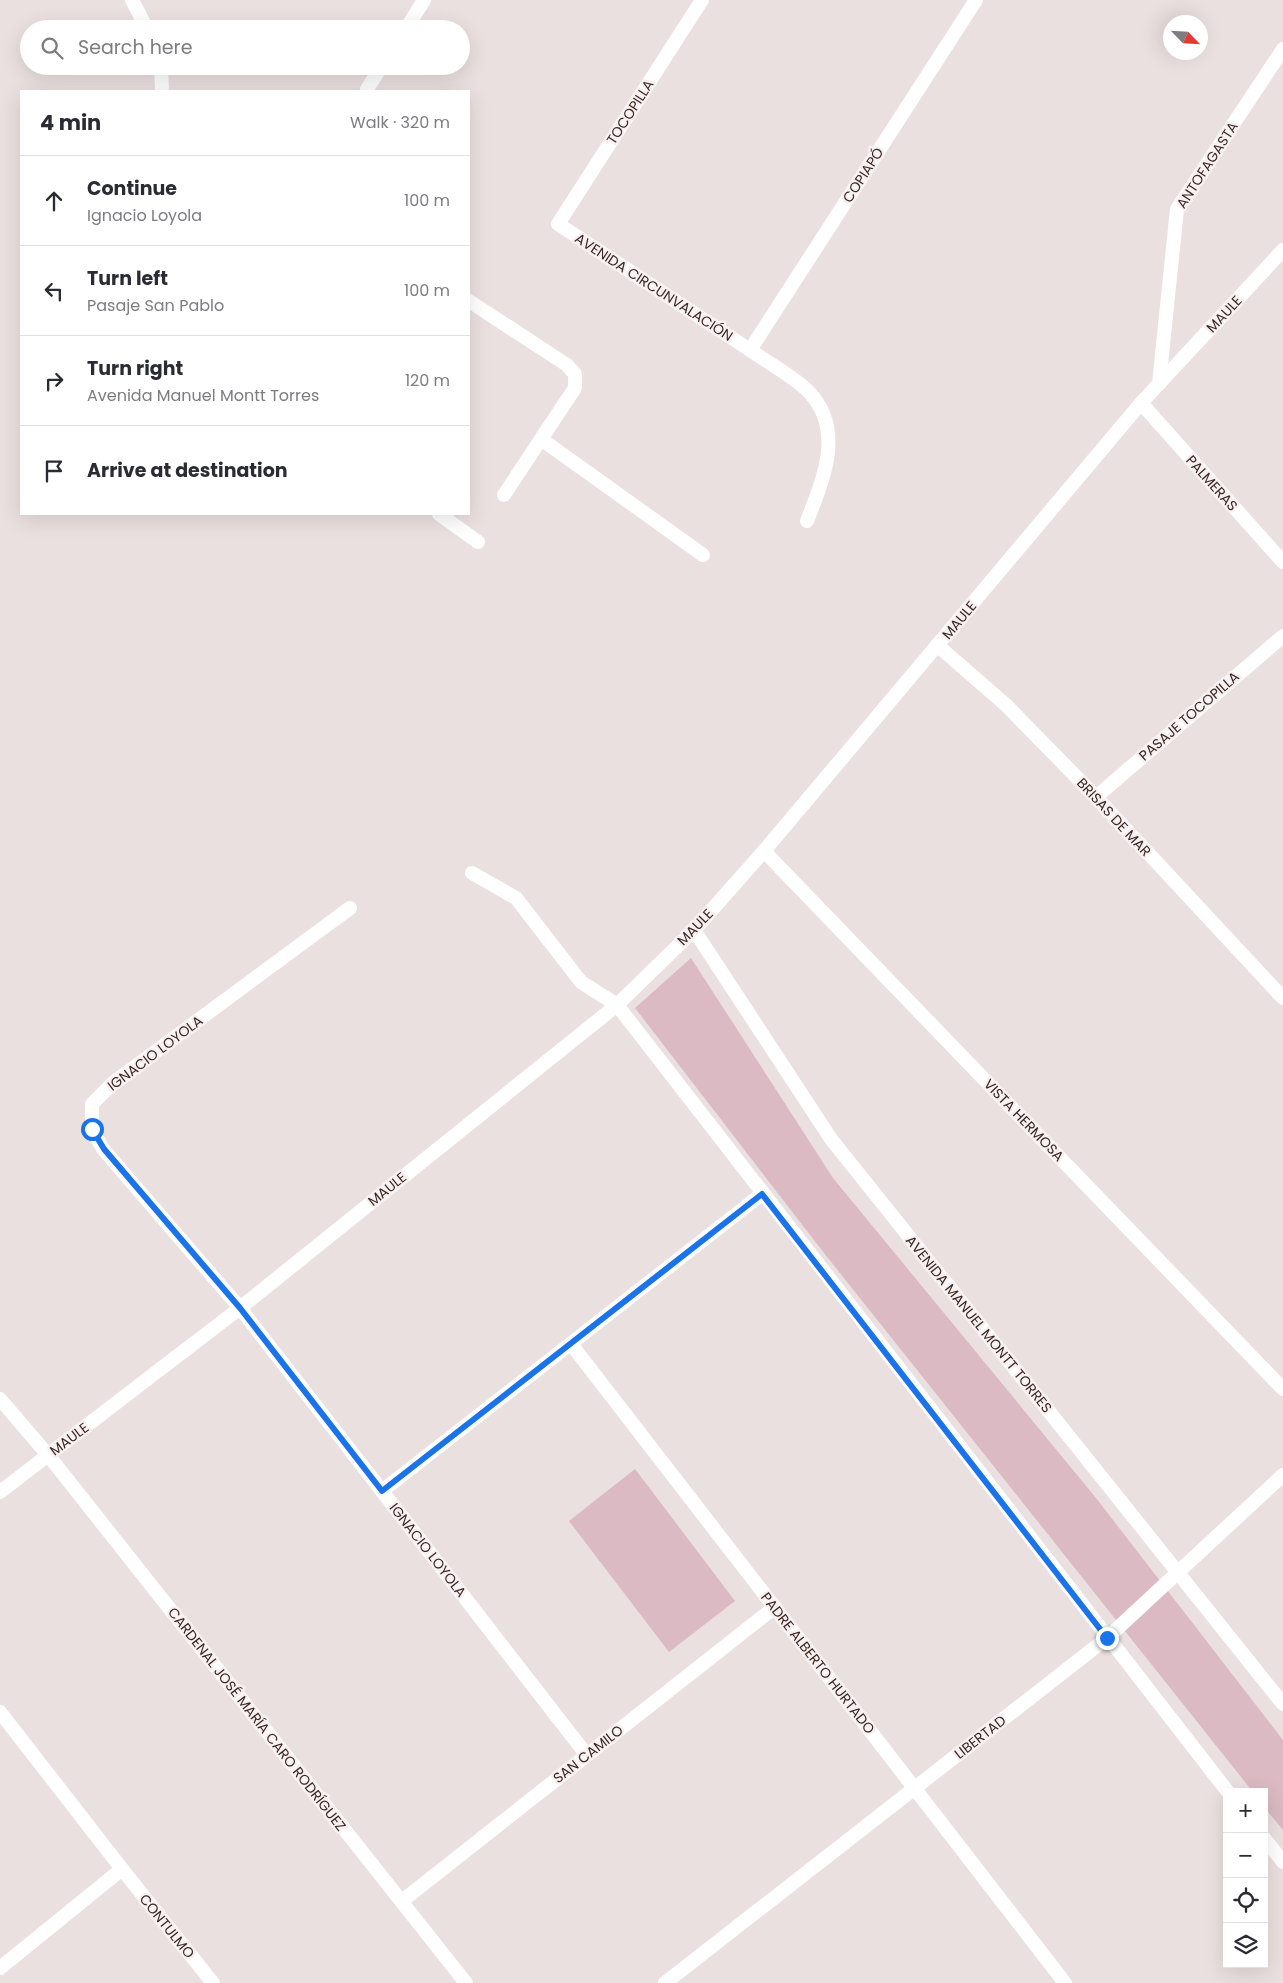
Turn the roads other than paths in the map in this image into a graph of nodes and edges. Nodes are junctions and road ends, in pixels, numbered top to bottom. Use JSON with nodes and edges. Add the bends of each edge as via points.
{"nodes":[{"id":1,"x":132,"y":0,"type":"edge"},
{"id":2,"x":424,"y":0,"type":"edge"},
{"id":3,"x":702,"y":0,"type":"edge"},
{"id":4,"x":976,"y":0,"type":"edge"},
{"id":5,"x":142,"y":20,"type":"edge"},
{"id":6,"x":412,"y":20,"type":"edge"},
{"id":7,"x":1283,"y":49,"type":"edge"},
{"id":8,"x":161,"y":75,"type":"edge"},
{"id":9,"x":376,"y":75,"type":"edge"},
{"id":10,"x":367,"y":89,"type":"dead end"},
{"id":11,"x":162,"y":90,"type":"edge"},
{"id":12,"x":558,"y":224,"type":"joint"},
{"id":13,"x":1283,"y":250,"type":"edge"},
{"id":14,"x":470,"y":302,"type":"edge"},
{"id":15,"x":750,"y":350,"type":"junction"},
{"id":16,"x":1159,"y":384,"type":"junction"},
{"id":17,"x":1141,"y":403,"type":"junction"},
{"id":18,"x":541,"y":439,"type":"junction"},
{"id":19,"x":504,"y":495,"type":"dead end"},
{"id":20,"x":440,"y":515,"type":"edge"},
{"id":21,"x":807,"y":521,"type":"dead end"},
{"id":22,"x":478,"y":542,"type":"dead end"},
{"id":23,"x":703,"y":555,"type":"dead end"},
{"id":24,"x":1283,"y":562,"type":"edge"},
{"id":25,"x":1283,"y":636,"type":"edge"},
{"id":26,"x":937,"y":645,"type":"junction"},
{"id":27,"x":1096,"y":797,"type":"junction"},
{"id":28,"x":764,"y":851,"type":"junction"},
{"id":29,"x":472,"y":873,"type":"dead end"},
{"id":30,"x":350,"y":908,"type":"dead end"},
{"id":31,"x":694,"y":930,"type":"junction"},
{"id":32,"x":1283,"y":998,"type":"edge"},
{"id":33,"x":617,"y":1005,"type":"junction"},
{"id":34,"x":762,"y":1194,"type":"junction"},
{"id":35,"x":240,"y":1308,"type":"junction"},
{"id":36,"x":571,"y":1344,"type":"junction"},
{"id":37,"x":1283,"y":1389,"type":"edge"},
{"id":38,"x":0,"y":1399,"type":"edge"},
{"id":39,"x":48,"y":1455,"type":"junction"},
{"id":40,"x":1283,"y":1475,"type":"edge"},
{"id":41,"x":382,"y":1491,"type":"junction"},
{"id":42,"x":0,"y":1492,"type":"edge"},
{"id":43,"x":1179,"y":1572,"type":"junction"},
{"id":44,"x":775,"y":1608,"type":"junction"},
{"id":45,"x":1107,"y":1638,"type":"junction"},
{"id":46,"x":1283,"y":1704,"type":"edge"},
{"id":47,"x":0,"y":1712,"type":"edge"},
{"id":48,"x":586,"y":1754,"type":"junction"},
{"id":49,"x":915,"y":1788,"type":"junction"},
{"id":50,"x":1225,"y":1788,"type":"edge"},
{"id":51,"x":1268,"y":1843,"type":"edge"},
{"id":52,"x":1283,"y":1862,"type":"edge"},
{"id":53,"x":122,"y":1869,"type":"junction"},
{"id":54,"x":402,"y":1901,"type":"junction"},
{"id":55,"x":0,"y":1968,"type":"edge"},
{"id":56,"x":1061,"y":1981,"type":"edge"},
{"id":57,"x":212,"y":1983,"type":"edge"},
{"id":58,"x":466,"y":1983,"type":"edge"},
{"id":59,"x":665,"y":1983,"type":"edge"}],
"edges":[{"from":1,"to":5,"type":"street"},
{"from":2,"to":6,"type":"street"},
{"from":3,"to":12,"type":"street","name":"TOCOPILLA"},
{"from":4,"to":15,"type":"street","name":"COPIAPÓ"},
{"from":7,"to":16,"type":"street","name":"ANTOFAGASTA","via":[[1177,209]]},
{"from":8,"to":11,"type":"street"},
{"from":9,"to":10,"type":"street"},
{"from":12,"to":15,"type":"street","name":"AVENIDA CIRCUNVALACIÓN"},
{"from":13,"to":16,"type":"street","name":"MAULE"},
{"from":14,"to":18,"type":"street","via":[[567,365],[575,374],[575,388]]},
{"from":15,"to":21,"type":"street","name":"AVENIDA CIRCUNVALACIÓN","via":[[809,392],[826,418],[830,444],[824,477]]},
{"from":16,"to":17,"type":"street","name":"MAULE"},
{"from":17,"to":24,"type":"street","name":"PALMERAS"},
{"from":17,"to":26,"type":"street","name":"MAULE"},
{"from":18,"to":19,"type":"street"},
{"from":18,"to":23,"type":"street"},
{"from":20,"to":22,"type":"street"},
{"from":25,"to":27,"type":"street","name":"PASAJE TOCOPILLA"},
{"from":26,"to":27,"type":"street","name":"BRISAS DE MAR","via":[[1006,705]]},
{"from":26,"to":28,"type":"street","name":"MAULE"},
{"from":27,"to":32,"type":"street","name":"BRISAS DE MAR"},
{"from":28,"to":31,"type":"street","name":"MAULE"},
{"from":28,"to":37,"type":"street","name":"VISTA HERMOSA"},
{"from":29,"to":33,"type":"street","via":[[516,898],[581,982]]},
{"from":30,"to":35,"type":"street","name":"IGNACIO LOYOLA","via":[[113,1083],[92,1104],[92,1129],[104,1149]]},
{"from":31,"to":33,"type":"street","name":"MAULE"},
{"from":31,"to":43,"type":"street","name":"AVENIDA MANUEL MONTT TORRES","via":[[830,1138]]},
{"from":33,"to":34,"type":"street"},
{"from":33,"to":35,"type":"street","name":"MAULE"},
{"from":34,"to":36,"type":"street"},
{"from":34,"to":45,"type":"street"},
{"from":35,"to":39,"type":"street","name":"MAULE"},
{"from":35,"to":41,"type":"street","name":"IGNACIO LOYOLA"},
{"from":36,"to":41,"type":"street"},
{"from":36,"to":44,"type":"street","name":"PADRE ALBERTO HURTADO"},
{"from":38,"to":39,"type":"street","name":"CARDENAL JOSÉ MARÍA CARO RODRÍGUEZ"},
{"from":39,"to":42,"type":"street","name":"MAULE"},
{"from":39,"to":54,"type":"street","name":"CARDENAL JOSÉ MARÍA CARO RODRÍGUEZ"},
{"from":40,"to":43,"type":"street","name":"LIBERTAD"},
{"from":41,"to":48,"type":"street","name":"IGNACIO LOYOLA"},
{"from":43,"to":45,"type":"street","name":"LIBERTAD"},
{"from":43,"to":46,"type":"street","name":"AVENIDA MANUEL MONTT TORRES"},
{"from":44,"to":48,"type":"street","name":"SAN CAMILO"},
{"from":44,"to":49,"type":"street","name":"PADRE ALBERTO HURTADO"},
{"from":45,"to":49,"type":"street","name":"LIBERTAD"},
{"from":45,"to":50,"type":"street"},
{"from":47,"to":53,"type":"street","name":"CONTULMO"},
{"from":48,"to":54,"type":"street","name":"SAN CAMILO"},
{"from":49,"to":56,"type":"street","name":"PADRE ALBERTO HURTADO"},
{"from":49,"to":59,"type":"street","name":"LIBERTAD"},
{"from":51,"to":52,"type":"street"},
{"from":53,"to":55,"type":"street"},
{"from":53,"to":57,"type":"street","name":"CONTULMO"},
{"from":54,"to":58,"type":"street","name":"CARDENAL JOSÉ MARÍA CARO RODRÍGUEZ"}]}
